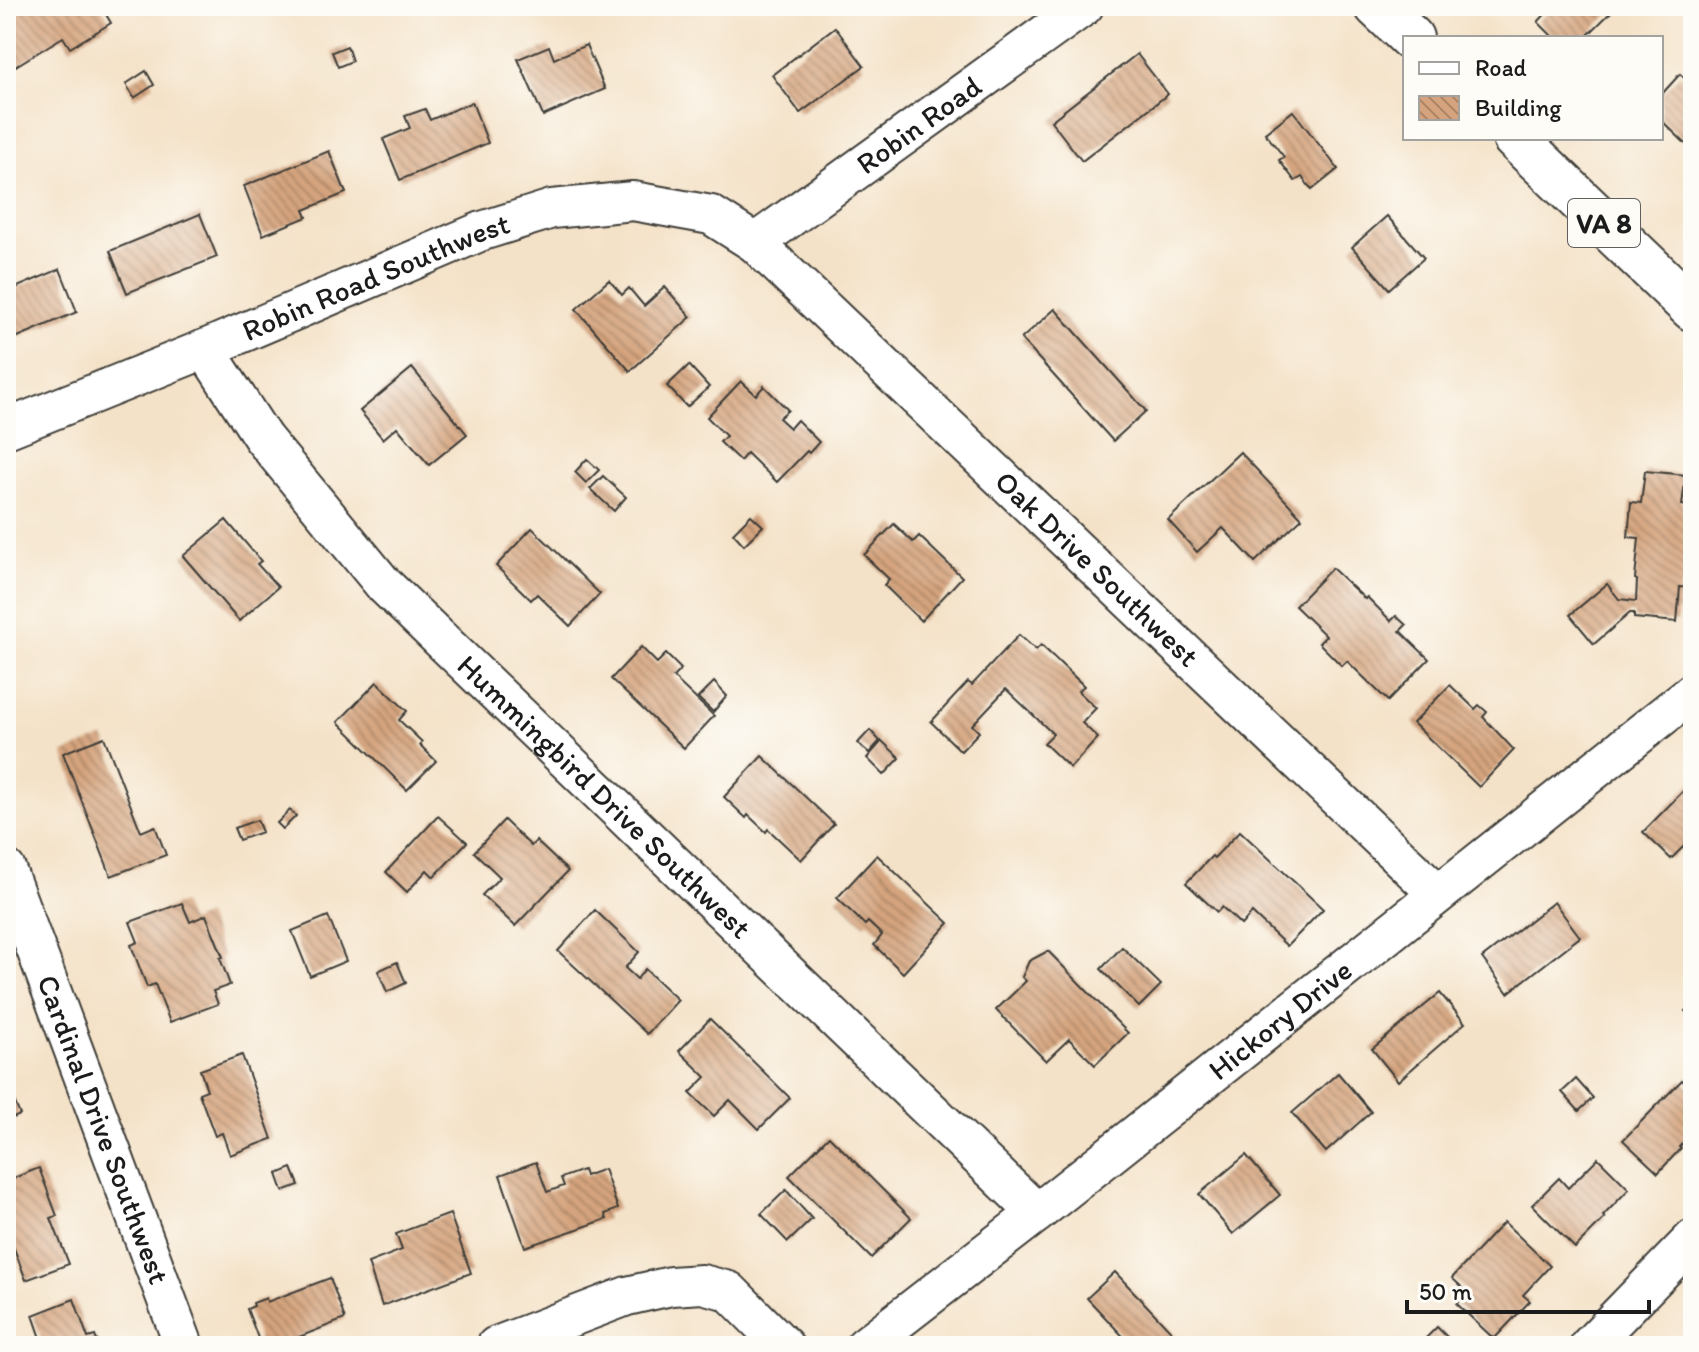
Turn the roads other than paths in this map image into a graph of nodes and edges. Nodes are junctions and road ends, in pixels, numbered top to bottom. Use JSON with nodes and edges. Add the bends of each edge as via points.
{"nodes":[{"id":1,"x":1084,"y":6,"type":"edge"},
{"id":2,"x":1377,"y":6,"type":"edge"},
{"id":3,"x":1409,"y":36,"type":"edge"},
{"id":4,"x":1517,"y":140,"type":"edge"},
{"id":5,"x":755,"y":243,"type":"junction"},
{"id":6,"x":1693,"y":309,"type":"edge"},
{"id":7,"x":205,"y":349,"type":"junction"},
{"id":8,"x":6,"y":429,"type":"edge"},
{"id":9,"x":1693,"y":692,"type":"edge"},
{"id":10,"x":6,"y":869,"type":"edge"},
{"id":11,"x":1438,"y":894,"type":"junction"},
{"id":12,"x":1037,"y":1213,"type":"junction"},
{"id":13,"x":1693,"y":1239,"type":"edge"},
{"id":14,"x":184,"y":1346,"type":"edge"},
{"id":15,"x":496,"y":1346,"type":"edge"},
{"id":16,"x":784,"y":1346,"type":"edge"},
{"id":17,"x":865,"y":1346,"type":"edge"},
{"id":18,"x":1589,"y":1346,"type":"edge"}],
"edges":[{"from":1,"to":5,"type":"street","name":"Robin Road"},
{"from":2,"to":3,"type":"main road"},
{"from":4,"to":6,"type":"main road","number":"VA 8"},
{"from":5,"to":7,"type":"street","name":"Robin Road Southwest","via":[[711,215],[633,201],[552,209],[482,231]]},
{"from":5,"to":11,"type":"street","name":"Oak Drive Southwest"},
{"from":7,"to":8,"type":"street","name":"Robin Road Southwest"},
{"from":7,"to":12,"type":"street","name":"Hummingbird Drive Southwest","via":[[263,438],[384,585]]},
{"from":9,"to":11,"type":"street","name":"Hickory Drive"},
{"from":10,"to":14,"type":"street","name":"Cardinal Drive Southwest"},
{"from":11,"to":12,"type":"street","name":"Hickory Drive"},
{"from":12,"to":17,"type":"street","name":"Hickory Drive"},
{"from":13,"to":18,"type":"street"},
{"from":15,"to":16,"type":"street","via":[[627,1296],[702,1284],[729,1291]]}]}
